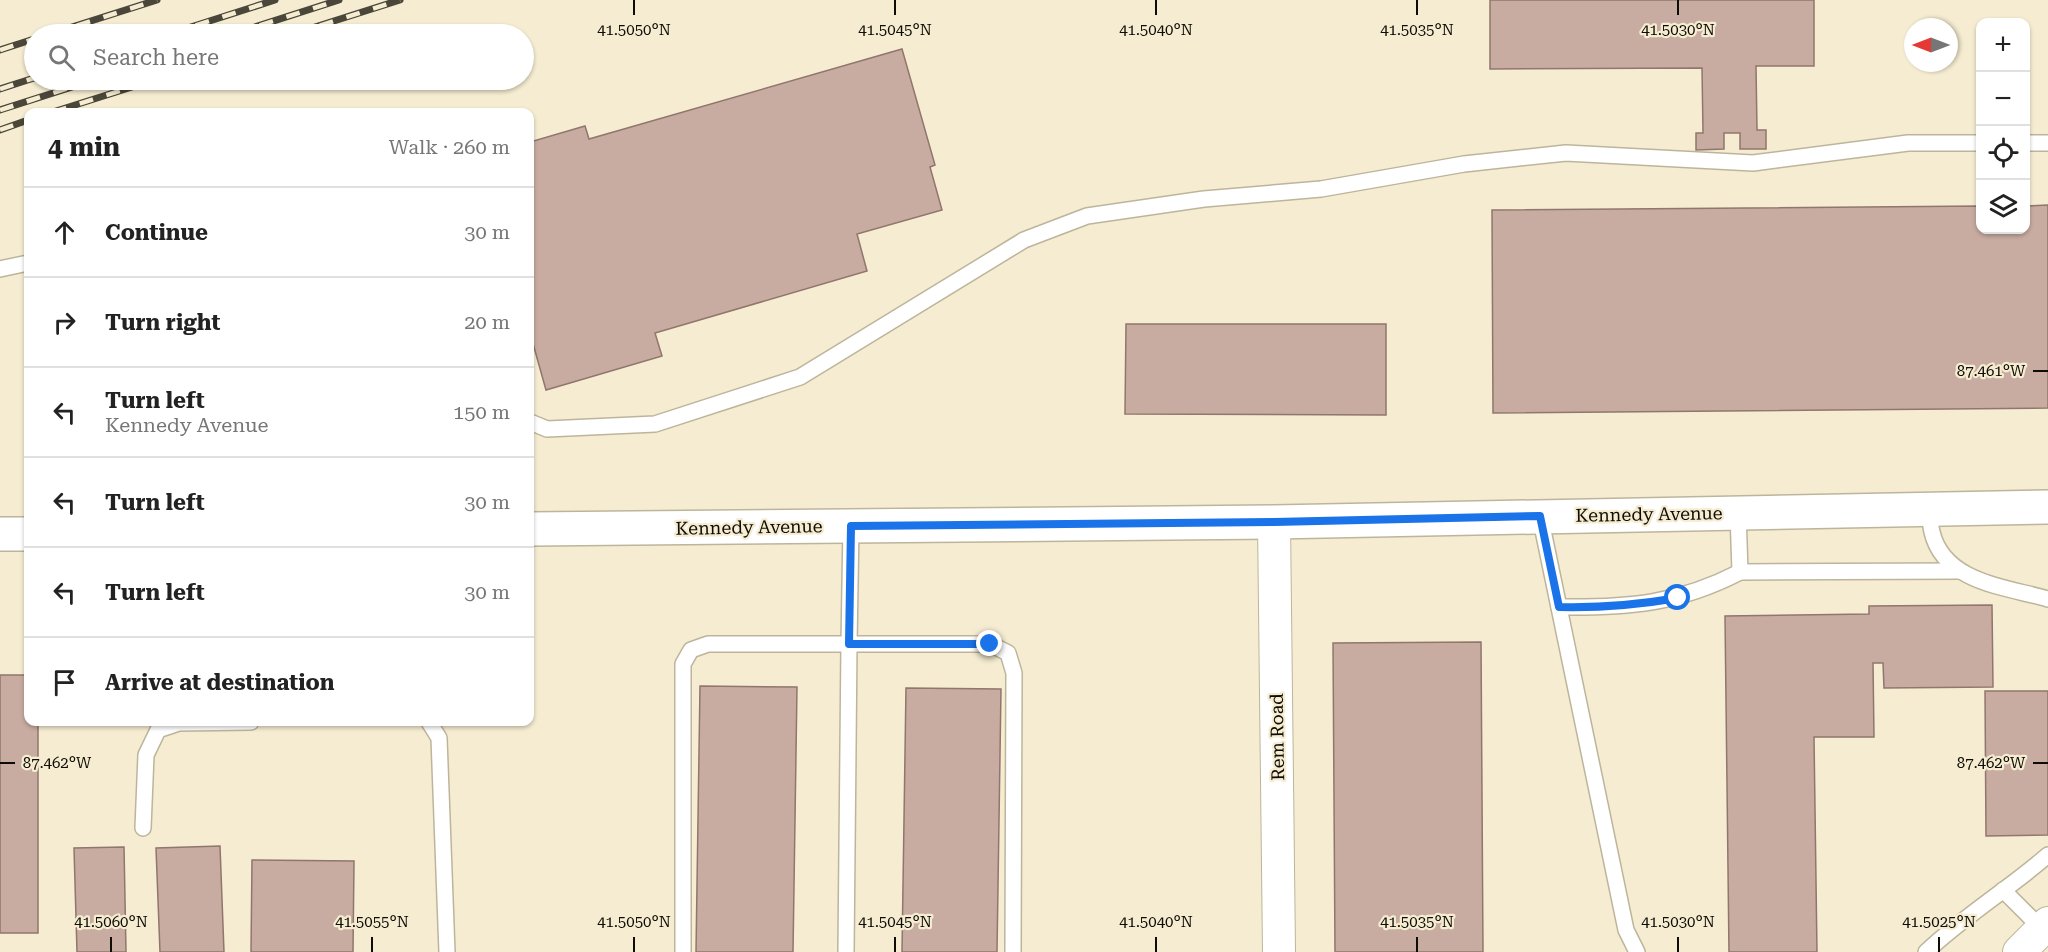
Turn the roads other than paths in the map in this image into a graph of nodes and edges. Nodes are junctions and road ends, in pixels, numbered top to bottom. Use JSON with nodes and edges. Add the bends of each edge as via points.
{"nodes":[{"id":1,"x":1976,"y":143,"type":"edge"},
{"id":2,"x":2030,"y":143,"type":"edge"},
{"id":3,"x":2048,"y":143,"type":"edge"},
{"id":4,"x":24,"y":264,"type":"edge"},
{"id":5,"x":0,"y":269,"type":"edge"},
{"id":6,"x":534,"y":424,"type":"edge"},
{"id":7,"x":2048,"y":507,"type":"edge"},
{"id":8,"x":1929,"y":508,"type":"junction"},
{"id":9,"x":1738,"y":512,"type":"junction"},
{"id":10,"x":1540,"y":516,"type":"junction"},
{"id":11,"x":1274,"y":522,"type":"junction"},
{"id":12,"x":851,"y":526,"type":"junction"},
{"id":13,"x":534,"y":529,"type":"edge"},
{"id":14,"x":0,"y":534,"type":"edge"},
{"id":15,"x":24,"y":534,"type":"edge"},
{"id":16,"x":1960,"y":571,"type":"junction"},
{"id":17,"x":1740,"y":572,"type":"junction"},
{"id":18,"x":2048,"y":599,"type":"edge"},
{"id":19,"x":1559,"y":607,"type":"junction"},
{"id":20,"x":849,"y":644,"type":"junction"},
{"id":21,"x":170,"y":726,"type":"edge"},
{"id":22,"x":432,"y":726,"type":"edge"},
{"id":23,"x":143,"y":828,"type":"dead end"},
{"id":24,"x":2048,"y":855,"type":"edge"},
{"id":25,"x":2003,"y":890,"type":"junction"},
{"id":26,"x":2045,"y":926,"type":"edge"},
{"id":27,"x":447,"y":952,"type":"edge"},
{"id":28,"x":683,"y":952,"type":"edge"},
{"id":29,"x":846,"y":952,"type":"edge"},
{"id":30,"x":1013,"y":952,"type":"edge"},
{"id":31,"x":1279,"y":952,"type":"edge"},
{"id":32,"x":1637,"y":952,"type":"edge"},
{"id":33,"x":1926,"y":952,"type":"edge"},
{"id":34,"x":2019,"y":952,"type":"edge"}],
"edges":[{"from":1,"to":6,"type":"lane","via":[[1908,142],[1753,163],[1566,153],[1464,164],[1321,189],[1204,199],[1087,216],[1024,240],[800,377],[655,424],[547,429]]},
{"from":2,"to":3,"type":"lane"},
{"from":4,"to":5,"type":"lane"},
{"from":7,"to":8,"type":"street","name":"Kennedy Avenue"},
{"from":8,"to":9,"type":"street","name":"Kennedy Avenue"},
{"from":8,"to":16,"type":"lane","via":[[1932,533],[1943,555]]},
{"from":9,"to":10,"type":"street","name":"Kennedy Avenue"},
{"from":9,"to":17,"type":"lane"},
{"from":10,"to":11,"type":"street","name":"Kennedy Avenue"},
{"from":10,"to":19,"type":"lane"},
{"from":11,"to":12,"type":"street","name":"Kennedy Avenue"},
{"from":11,"to":31,"type":"street","name":"Rem Road"},
{"from":12,"to":13,"type":"street","name":"Kennedy Avenue"},
{"from":12,"to":20,"type":"lane"},
{"from":14,"to":15,"type":"street"},
{"from":16,"to":17,"type":"lane"},
{"from":16,"to":18,"type":"lane","via":[[1983,582]]},
{"from":17,"to":19,"type":"lane","via":[[1678,598],[1607,608]]},
{"from":19,"to":32,"type":"lane","via":[[1626,930]]},
{"from":20,"to":28,"type":"lane","via":[[708,644],[690,650],[683,664]]},
{"from":20,"to":29,"type":"lane"},
{"from":20,"to":30,"type":"lane","via":[[990,644],[1008,652],[1014,673]]},
{"from":21,"to":23,"type":"lane","via":[[158,730],[146,755]]},
{"from":22,"to":27,"type":"lane","via":[[439,738]]},
{"from":24,"to":25,"type":"lane"},
{"from":25,"to":26,"type":"lane"},
{"from":25,"to":33,"type":"lane"},
{"from":26,"to":34,"type":"street"}]}
